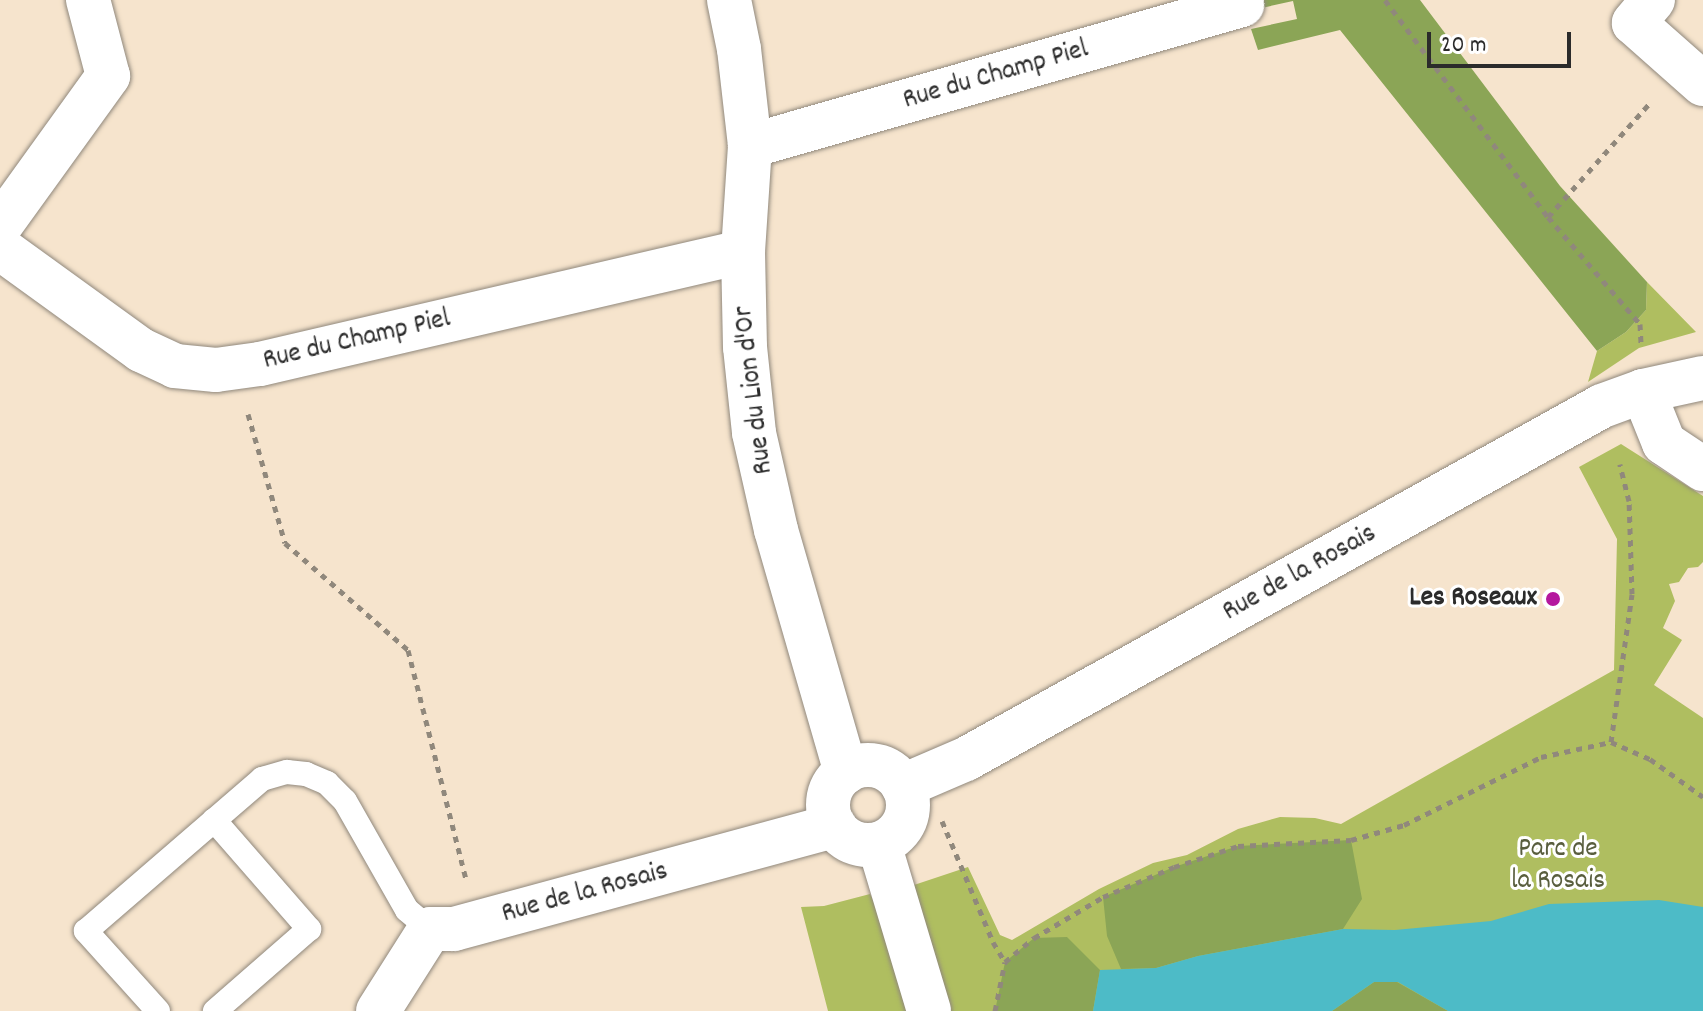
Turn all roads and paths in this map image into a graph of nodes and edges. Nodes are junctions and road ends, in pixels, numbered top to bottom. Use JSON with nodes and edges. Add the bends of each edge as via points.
{"nodes":[{"id":1,"x":88,"y":0,"type":"edge"},
{"id":2,"x":729,"y":0,"type":"edge"},
{"id":3,"x":1385,"y":0,"type":"edge"},
{"id":4,"x":1653,"y":0,"type":"edge"},
{"id":5,"x":1242,"y":5,"type":"dead end"},
{"id":6,"x":1693,"y":75,"type":"edge"},
{"id":7,"x":750,"y":146,"type":"junction"},
{"id":8,"x":1548,"y":217,"type":"junction"},
{"id":9,"x":0,"y":226,"type":"edge"},
{"id":10,"x":0,"y":248,"type":"edge"},
{"id":11,"x":743,"y":252,"type":"junction"},
{"id":12,"x":235,"y":367,"type":"junction"},
{"id":13,"x":1703,"y":378,"type":"edge"},
{"id":14,"x":1643,"y":391,"type":"junction"},
{"id":15,"x":1602,"y":406,"type":"junction"},
{"id":16,"x":1703,"y":469,"type":"edge"},
{"id":17,"x":1611,"y":742,"type":"junction"},
{"id":18,"x":966,"y":759,"type":"junction"},
{"id":19,"x":846,"y":772,"type":"junction"},
{"id":20,"x":903,"y":786,"type":"junction"},
{"id":21,"x":1703,"y":797,"type":"edge"},
{"id":22,"x":214,"y":820,"type":"junction"},
{"id":23,"x":834,"y":826,"type":"junction"},
{"id":24,"x":879,"y":844,"type":"junction"},
{"id":25,"x":477,"y":923,"type":"junction"},
{"id":26,"x":430,"y":929,"type":"junction"},
{"id":27,"x":1005,"y":962,"type":"junction"},
{"id":28,"x":158,"y":1011,"type":"edge"},
{"id":29,"x":215,"y":1011,"type":"edge"},
{"id":30,"x":378,"y":1011,"type":"edge"},
{"id":31,"x":929,"y":1011,"type":"edge"},
{"id":32,"x":995,"y":1011,"type":"edge"}],
"edges":[{"from":1,"to":9,"type":"street","via":[[108,76]]},
{"from":2,"to":7,"type":"street","name":"Rue du Lion d'Or"},
{"from":3,"to":8,"type":"path"},
{"from":4,"to":6,"type":"street","via":[[1634,23]]},
{"from":5,"to":7,"type":"street","name":"Rue du Champ Piel"},
{"from":6,"to":8,"type":"path"},
{"from":7,"to":11,"type":"street","name":"Rue du Lion d'Or"},
{"from":8,"to":14,"type":"path","via":[[1640,324]]},
{"from":10,"to":12,"type":"street","name":"Rue du Champ Piel","via":[[141,350],[175,366]]},
{"from":11,"to":12,"type":"street","name":"Rue du Champ Piel"},
{"from":11,"to":19,"type":"street","name":"Rue du Lion d'Or","via":[[754,433],[776,530]]},
{"from":12,"to":25,"type":"path","via":[[285,543],[408,650]]},
{"from":13,"to":14,"type":"street","name":"Rue de la Rosais"},
{"from":14,"to":15,"type":"street","name":"Rue de la Rosais"},
{"from":14,"to":16,"type":"street","via":[[1664,443]]},
{"from":15,"to":17,"type":"path","via":[[1629,501],[1626,656]]},
{"from":15,"to":18,"type":"street","name":"Rue de la Rosais"},
{"from":17,"to":21,"type":"path","via":[[1650,759]]},
{"from":17,"to":27,"type":"path","via":[[1541,757],[1404,825],[1351,840],[1238,846],[1174,867],[1103,897]]},
{"from":18,"to":20,"type":"street","name":"Rue de la Rosais"},
{"from":18,"to":27,"type":"path","via":[[963,785],[941,823]]},
{"from":19,"to":20,"type":"street","via":[[858,766],[884,768]]},
{"from":19,"to":23,"type":"street","via":[[830,790],[828,815]]},
{"from":20,"to":24,"type":"street","via":[[904,821]]},
{"from":22,"to":26,"type":"lane","via":[[262,779],[287,772],[327,783],[345,801],[407,910]]},
{"from":22,"to":28,"type":"lane","via":[[86,931]]},
{"from":22,"to":29,"type":"lane","via":[[309,929]]},
{"from":23,"to":24,"type":"street","via":[[853,843]]},
{"from":23,"to":25,"type":"street","name":"Rue de la Rosais"},
{"from":24,"to":31,"type":"street"},
{"from":25,"to":26,"type":"street","name":"Rue de la Rosais"},
{"from":26,"to":30,"type":"street"},
{"from":27,"to":32,"type":"path"}]}
